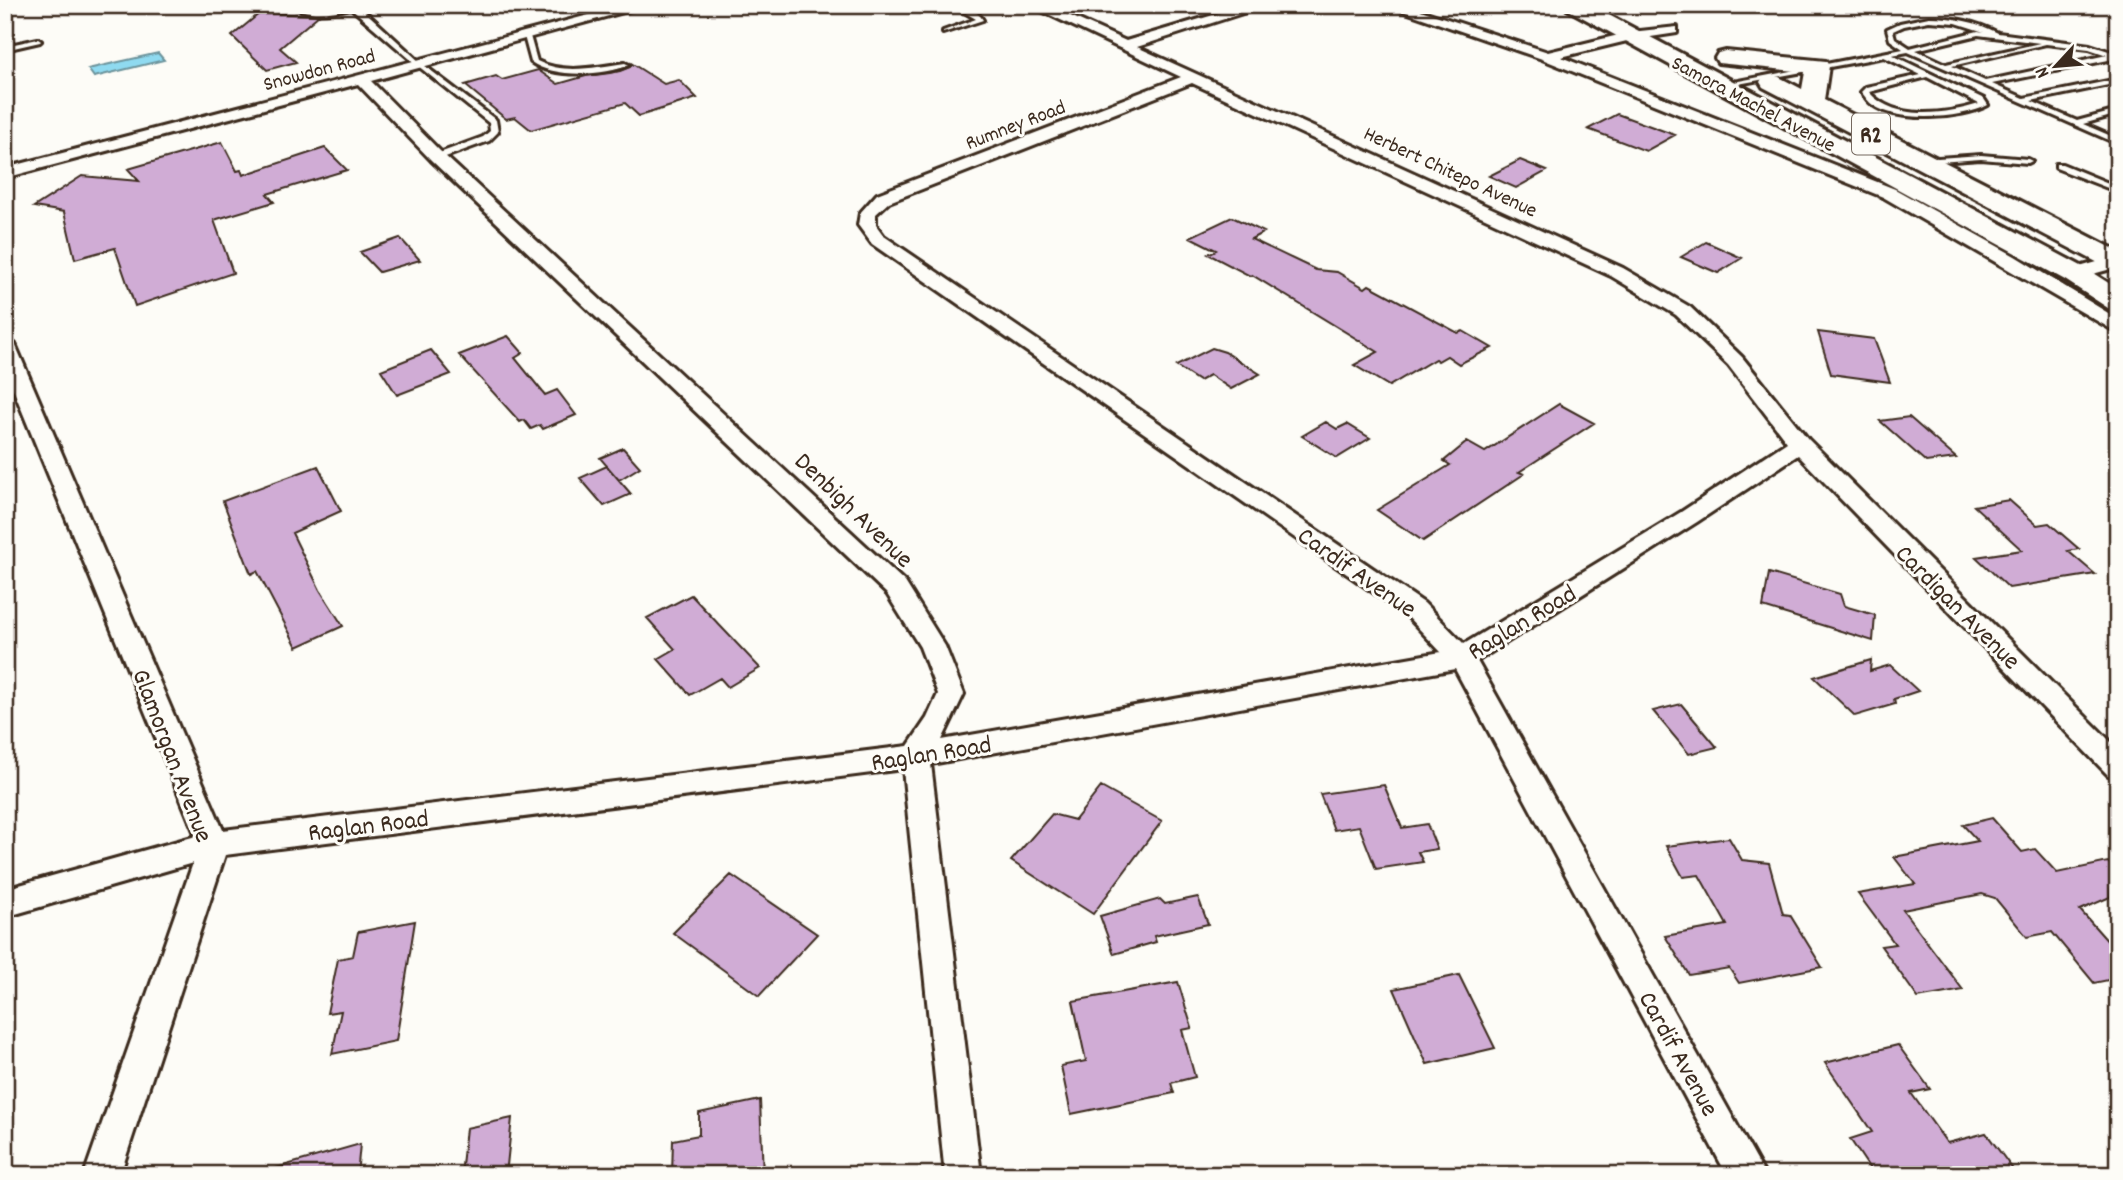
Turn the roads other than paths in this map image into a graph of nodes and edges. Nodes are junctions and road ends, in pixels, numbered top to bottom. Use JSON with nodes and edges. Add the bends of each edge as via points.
{"nodes":[{"id":1,"x":291,"y":5,"type":"edge"},
{"id":2,"x":643,"y":5,"type":"edge"},
{"id":3,"x":955,"y":5,"type":"edge"},
{"id":4,"x":1035,"y":5,"type":"edge"},
{"id":5,"x":1262,"y":5,"type":"edge"},
{"id":6,"x":1391,"y":5,"type":"edge"},
{"id":7,"x":1574,"y":5,"type":"edge"},
{"id":8,"x":354,"y":6,"type":"edge"},
{"id":9,"x":1636,"y":11,"type":"dead end"},
{"id":10,"x":945,"y":32,"type":"dead end"},
{"id":11,"x":1995,"y":34,"type":"junction"},
{"id":12,"x":527,"y":36,"type":"junction"},
{"id":13,"x":1631,"y":36,"type":"junction"},
{"id":14,"x":38,"y":41,"type":"dead end"},
{"id":15,"x":2050,"y":43,"type":"junction"},
{"id":16,"x":1125,"y":46,"type":"junction"},
{"id":17,"x":5,"y":48,"type":"edge"},
{"id":18,"x":1909,"y":50,"type":"junction"},
{"id":19,"x":1704,"y":52,"type":"junction"},
{"id":20,"x":1885,"y":55,"type":"junction"},
{"id":21,"x":2117,"y":55,"type":"edge"},
{"id":22,"x":1547,"y":56,"type":"junction"},
{"id":23,"x":419,"y":64,"type":"junction"},
{"id":24,"x":625,"y":65,"type":"dead end"},
{"id":25,"x":1818,"y":66,"type":"junction"},
{"id":26,"x":1945,"y":66,"type":"junction"},
{"id":27,"x":1928,"y":75,"type":"junction"},
{"id":28,"x":1762,"y":77,"type":"junction"},
{"id":29,"x":1194,"y":78,"type":"junction"},
{"id":30,"x":361,"y":79,"type":"junction"},
{"id":31,"x":2118,"y":81,"type":"edge"},
{"id":32,"x":1985,"y":83,"type":"junction"},
{"id":33,"x":2024,"y":101,"type":"junction"},
{"id":34,"x":1812,"y":103,"type":"junction"},
{"id":35,"x":2118,"y":112,"type":"edge"},
{"id":36,"x":2107,"y":115,"type":"junction"},
{"id":37,"x":2118,"y":119,"type":"edge"},
{"id":38,"x":2075,"y":124,"type":"junction"},
{"id":39,"x":2118,"y":142,"type":"edge"},
{"id":40,"x":438,"y":156,"type":"junction"},
{"id":41,"x":1923,"y":161,"type":"junction"},
{"id":42,"x":2028,"y":161,"type":"dead end"},
{"id":43,"x":2059,"y":166,"type":"dead end"},
{"id":44,"x":5,"y":173,"type":"edge"},
{"id":45,"x":2118,"y":190,"type":"edge"},
{"id":46,"x":867,"y":225,"type":"joint"},
{"id":47,"x":2117,"y":261,"type":"edge"},
{"id":48,"x":2075,"y":274,"type":"junction"},
{"id":49,"x":2118,"y":302,"type":"edge"},
{"id":50,"x":2118,"y":327,"type":"edge"},
{"id":51,"x":5,"y":344,"type":"edge"},
{"id":52,"x":1800,"y":444,"type":"junction"},
{"id":53,"x":1462,"y":658,"type":"junction"},
{"id":54,"x":916,"y":756,"type":"junction"},
{"id":55,"x":2118,"y":767,"type":"edge"},
{"id":56,"x":214,"y":844,"type":"junction"},
{"id":57,"x":5,"y":903,"type":"edge"},
{"id":58,"x":102,"y":1175,"type":"edge"},
{"id":59,"x":963,"y":1175,"type":"edge"},
{"id":60,"x":1747,"y":1175,"type":"edge"}],
"edges":[{"from":1,"to":8,"type":"lane","via":[[306,10]]},
{"from":2,"to":12,"type":"street","name":"Snowdon Road"},
{"from":3,"to":10,"type":"lane","via":[[980,20]]},
{"from":4,"to":16,"type":"street","name":"Herbert Chitepo Avenue"},
{"from":5,"to":16,"type":"street"},
{"from":6,"to":22,"type":"street"},
{"from":7,"to":13,"type":"highway","name":"Samora Machel Avenue","number":"R2"},
{"from":8,"to":23,"type":"lane"},
{"from":9,"to":19,"type":"highway","name":"Samora Machel Avenue","number":"R2"},
{"from":11,"to":15,"type":"lane"},
{"from":11,"to":18,"type":"lane","via":[[1978,33]]},
{"from":11,"to":18,"type":"lane","via":[[1974,23],[1946,18],[1889,30],[1892,39]]},
{"from":12,"to":23,"type":"street","name":"Snowdon Road"},
{"from":12,"to":24,"type":"lane","via":[[534,62],[554,71]]},
{"from":13,"to":19,"type":"highway","name":"Samora Machel Avenue","number":"R2"},
{"from":13,"to":19,"type":"street"},
{"from":13,"to":22,"type":"street"},
{"from":14,"to":17,"type":"lane"},
{"from":15,"to":21,"type":"lane"},
{"from":15,"to":26,"type":"lane"},
{"from":16,"to":29,"type":"street","name":"Herbert Chitepo Avenue"},
{"from":18,"to":20,"type":"lane"},
{"from":18,"to":26,"type":"lane"},
{"from":19,"to":25,"type":"highway"},
{"from":19,"to":28,"type":"highway","name":"Samora Machel Avenue","number":"R2"},
{"from":19,"to":48,"type":"highway","name":"Samora Machel Avenue","number":"R2"},
{"from":20,"to":25,"type":"lane"},
{"from":20,"to":27,"type":"lane"},
{"from":21,"to":32,"type":"lane"},
{"from":22,"to":50,"type":"street","via":[[1889,193]]},
{"from":23,"to":30,"type":"street","name":"Snowdon Road"},
{"from":23,"to":40,"type":"lane","via":[[493,122],[494,132],[486,139]]},
{"from":25,"to":28,"type":"lane"},
{"from":25,"to":34,"type":"highway"},
{"from":26,"to":32,"type":"lane"},
{"from":27,"to":27,"type":"lane","via":[[1984,105],[1920,116],[1885,109],[1865,92]]},
{"from":28,"to":34,"type":"highway","name":"Samora Machel Avenue","number":"R2"},
{"from":29,"to":46,"type":"street","name":"Rumney Road","via":[[883,198],[868,213]]},
{"from":29,"to":52,"type":"street","name":"Herbert Chitepo Avenue","via":[[1617,272],[1683,311],[1735,362]]},
{"from":30,"to":40,"type":"street","name":"Denbigh Avenue"},
{"from":30,"to":44,"type":"street","name":"Snowdon Road"},
{"from":31,"to":33,"type":"lane"},
{"from":32,"to":33,"type":"lane"},
{"from":33,"to":38,"type":"lane"},
{"from":34,"to":41,"type":"highway","name":"Samora Machel Avenue","number":"R2"},
{"from":35,"to":36,"type":"lane"},
{"from":36,"to":37,"type":"lane"},
{"from":36,"to":38,"type":"lane"},
{"from":38,"to":39,"type":"lane"},
{"from":40,"to":54,"type":"street","name":"Denbigh Avenue","via":[[896,588],[932,646],[951,694],[939,723]]},
{"from":41,"to":42,"type":"lane"},
{"from":41,"to":47,"type":"highway","name":"Samora Machel Avenue","number":"R2"},
{"from":43,"to":45,"type":"lane"},
{"from":46,"to":53,"type":"street","name":"Cardif Avenue","via":[[878,240],[1415,609]]},
{"from":47,"to":48,"type":"street"},
{"from":48,"to":49,"type":"highway","name":"Samora Machel Avenue","number":"R2"},
{"from":51,"to":56,"type":"street","name":"Glamorgan Avenue"},
{"from":52,"to":53,"type":"street","name":"Raglan Road"},
{"from":52,"to":55,"type":"street","name":"Cardigan Avenue"},
{"from":53,"to":54,"type":"street","name":"Raglan Road"},
{"from":53,"to":60,"type":"street","name":"Cardif Avenue"},
{"from":54,"to":56,"type":"street","name":"Raglan Road"},
{"from":54,"to":59,"type":"street"},
{"from":56,"to":57,"type":"street","name":"Raglan Road"},
{"from":56,"to":58,"type":"street","name":"Glamorgan Avenue"}]}
